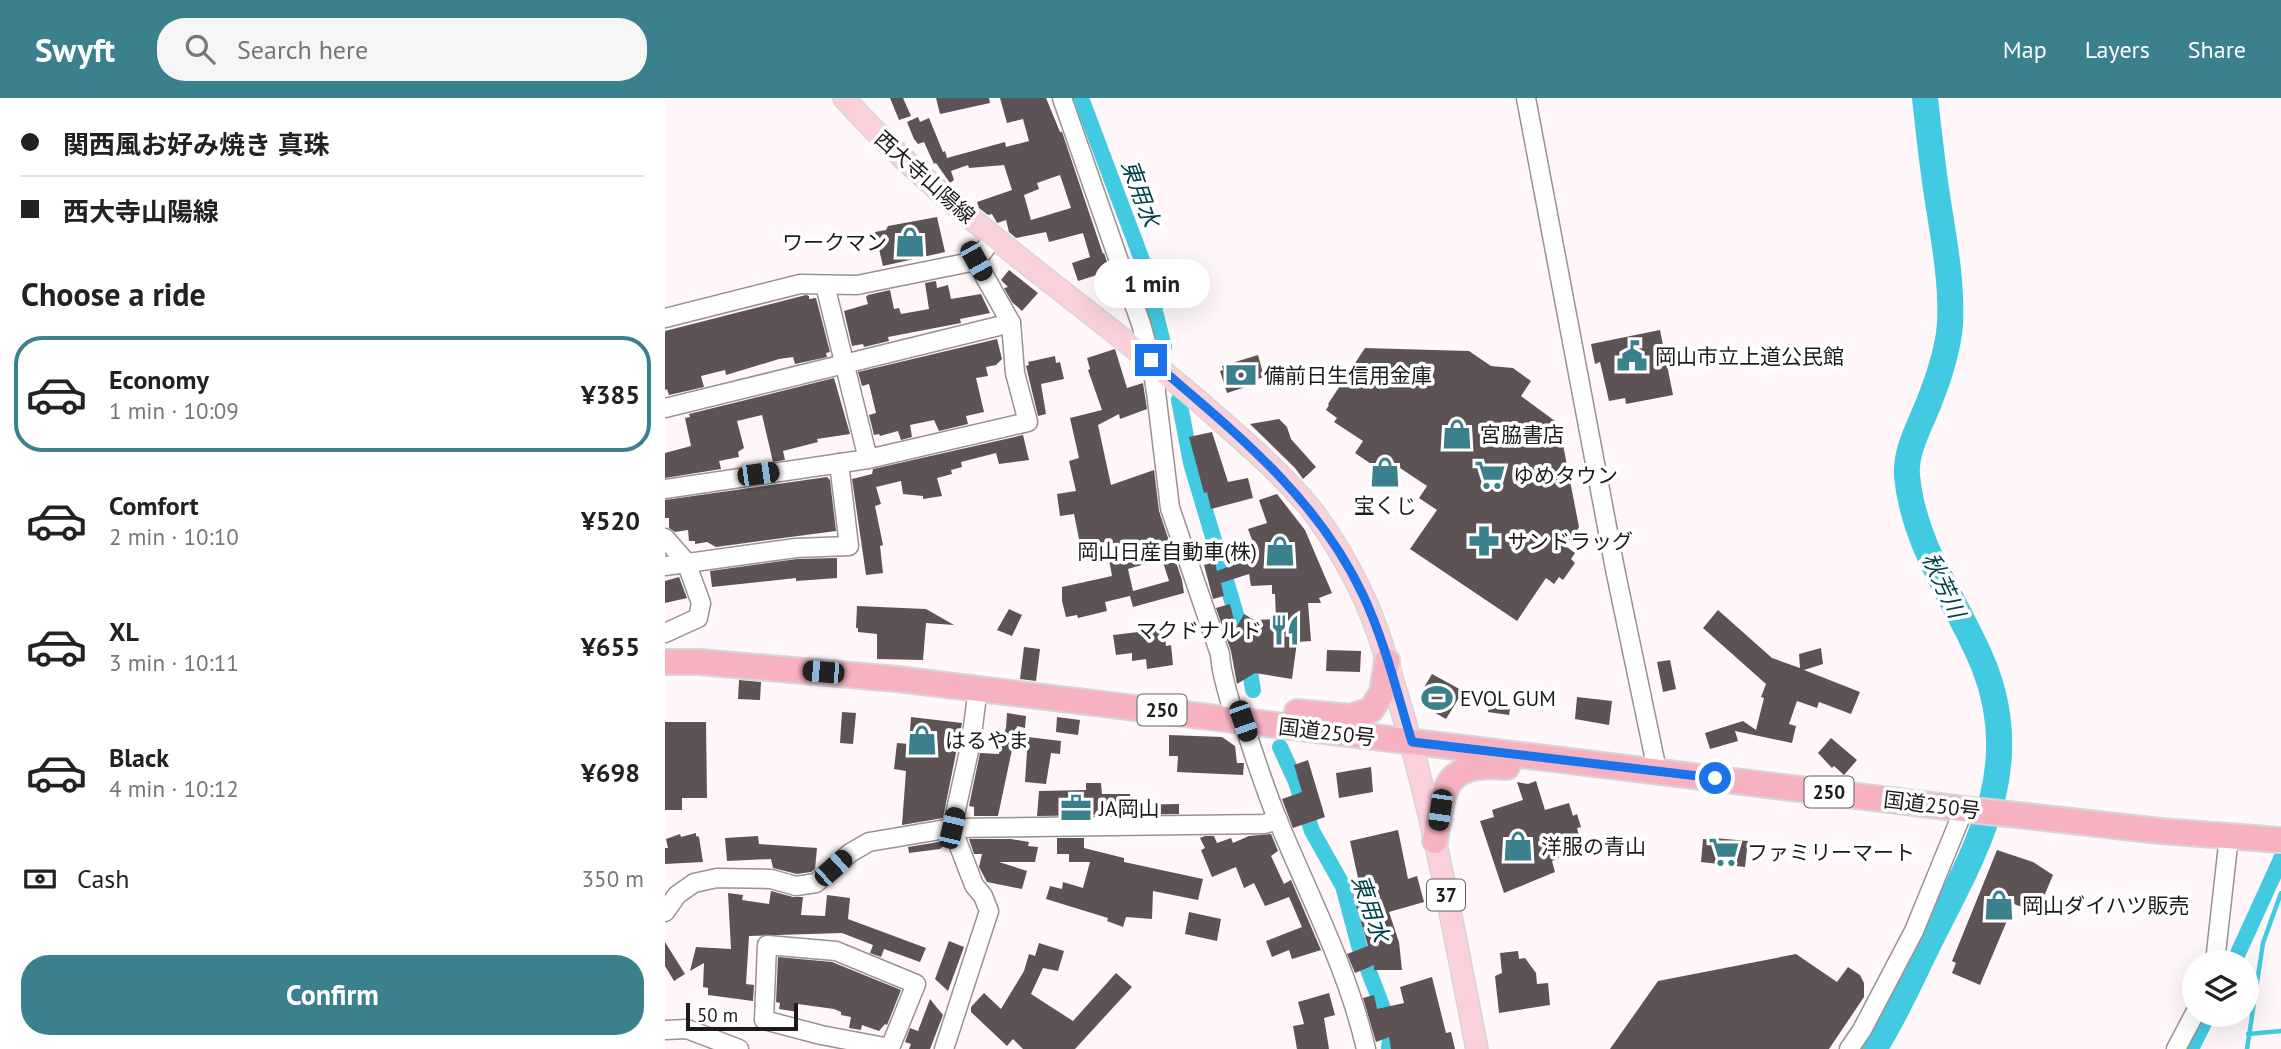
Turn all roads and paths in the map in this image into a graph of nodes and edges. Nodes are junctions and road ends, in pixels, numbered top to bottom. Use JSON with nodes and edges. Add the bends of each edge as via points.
{"nodes":[{"id":1,"x":844,"y":98,"type":"edge"},
{"id":2,"x":1062,"y":98,"type":"edge"},
{"id":3,"x":1526,"y":98,"type":"edge"},
{"id":4,"x":993,"y":238,"type":"junction"},
{"id":5,"x":976,"y":261,"type":"junction"},
{"id":6,"x":825,"y":285,"type":"junction"},
{"id":7,"x":665,"y":318,"type":"edge"},
{"id":8,"x":1011,"y":323,"type":"junction"},
{"id":9,"x":1151,"y":360,"type":"junction"},
{"id":10,"x":843,"y":364,"type":"junction"},
{"id":11,"x":665,"y":408,"type":"edge"},
{"id":12,"x":868,"y":458,"type":"junction"},
{"id":13,"x":839,"y":463,"type":"junction"},
{"id":14,"x":665,"y":489,"type":"edge"},
{"id":15,"x":665,"y":538,"type":"edge"},
{"id":16,"x":686,"y":562,"type":"junction"},
{"id":17,"x":665,"y":566,"type":"edge"},
{"id":18,"x":665,"y":633,"type":"edge"},
{"id":19,"x":1387,"y":661,"type":"junction"},
{"id":20,"x":665,"y":662,"type":"edge"},
{"id":21,"x":978,"y":688,"type":"junction"},
{"id":22,"x":1243,"y":721,"type":"junction"},
{"id":23,"x":1412,"y":742,"type":"junction"},
{"id":24,"x":1608,"y":765,"type":"junction"},
{"id":25,"x":1657,"y":770,"type":"junction"},
{"id":26,"x":1968,"y":810,"type":"junction"},
{"id":27,"x":1278,"y":820,"type":"junction"},
{"id":28,"x":952,"y":828,"type":"junction"},
{"id":29,"x":2229,"y":836,"type":"junction"},
{"id":30,"x":2281,"y":840,"type":"edge"},
{"id":31,"x":1435,"y":841,"type":"junction"},
{"id":32,"x":665,"y":912,"type":"edge"},
{"id":33,"x":2216,"y":950,"type":"edge"},
{"id":34,"x":2188,"y":1027,"type":"edge"},
{"id":35,"x":665,"y":1030,"type":"edge"},
{"id":36,"x":818,"y":1042,"type":"edge"},
{"id":37,"x":739,"y":1049,"type":"edge"},
{"id":38,"x":891,"y":1049,"type":"edge"},
{"id":39,"x":944,"y":1049,"type":"edge"},
{"id":40,"x":1366,"y":1049,"type":"edge"},
{"id":41,"x":1477,"y":1049,"type":"edge"},
{"id":42,"x":1849,"y":1049,"type":"edge"},
{"id":43,"x":2176,"y":1049,"type":"edge"}],
"edges":[{"from":1,"to":4,"type":"main road","name":"西大寺山陽線","number":"37","via":[[880,139]]},
{"from":2,"to":9,"type":"street"},
{"from":3,"to":25,"type":"street"},
{"from":4,"to":5,"type":"street"},
{"from":4,"to":9,"type":"main road","name":"西大寺山陽線","number":"37"},
{"from":5,"to":6,"type":"street","via":[[857,285]]},
{"from":5,"to":8,"type":"street"},
{"from":6,"to":7,"type":"street","via":[[800,284]]},
{"from":6,"to":10,"type":"street"},
{"from":8,"to":10,"type":"street"},
{"from":8,"to":12,"type":"street","via":[[1015,373],[1028,422]]},
{"from":9,"to":19,"type":"main road","name":"西大寺山陽線","number":"37","via":[[1266,461],[1311,510],[1363,594]]},
{"from":9,"to":22,"type":"street","via":[[1170,508],[1220,654],[1221,673]]},
{"from":10,"to":11,"type":"street"},
{"from":10,"to":12,"type":"street"},
{"from":12,"to":13,"type":"street"},
{"from":13,"to":14,"type":"street"},
{"from":13,"to":16,"type":"street","via":[[849,546]]},
{"from":15,"to":16,"type":"street"},
{"from":16,"to":17,"type":"street"},
{"from":16,"to":18,"type":"street","via":[[701,603],[698,618]]},
{"from":19,"to":22,"type":"highway","number":"250","via":[[1382,693],[1371,710],[1350,717],[1273,709]]},
{"from":19,"to":23,"type":"main road","name":"西大寺山陽線","number":"37"},
{"from":20,"to":21,"type":"highway","name":"国道250号","number":"250"},
{"from":21,"to":22,"type":"highway","name":"国道250号","number":"250"},
{"from":21,"to":28,"type":"street"},
{"from":22,"to":23,"type":"highway","name":"国道250号","number":"250"},
{"from":22,"to":27,"type":"street"},
{"from":23,"to":24,"type":"highway","name":"国道250号","number":"250"},
{"from":23,"to":31,"type":"main road","name":"西大寺山陽線","number":"37"},
{"from":24,"to":25,"type":"highway","name":"国道250号","number":"250"},
{"from":24,"to":31,"type":"highway","number":"250","via":[[1566,772],[1491,765],[1465,770],[1443,791]]},
{"from":25,"to":26,"type":"highway","name":"国道250号","number":"250"},
{"from":26,"to":29,"type":"highway","name":"国道250号","number":"250"},
{"from":26,"to":42,"type":"street","via":[[1914,931]]},
{"from":27,"to":28,"type":"street","via":[[1264,824]]},
{"from":27,"to":40,"type":"street","via":[[1341,966]]},
{"from":28,"to":32,"type":"street","via":[[869,842],[816,883],[796,886],[771,879],[717,878],[694,883],[677,895]]},
{"from":28,"to":39,"type":"street","via":[[989,911]]},
{"from":29,"to":30,"type":"highway","name":"国道250号","number":"250"},
{"from":29,"to":33,"type":"street"},
{"from":31,"to":41,"type":"main road","name":"西大寺山陽線","number":"37"},
{"from":34,"to":43,"type":"street"},
{"from":35,"to":37,"type":"street","via":[[687,1029]]},
{"from":36,"to":38,"type":"street"},
{"from":36,"to":38,"type":"street","via":[[764,1020],[768,945],[836,951],[916,984]]}]}
